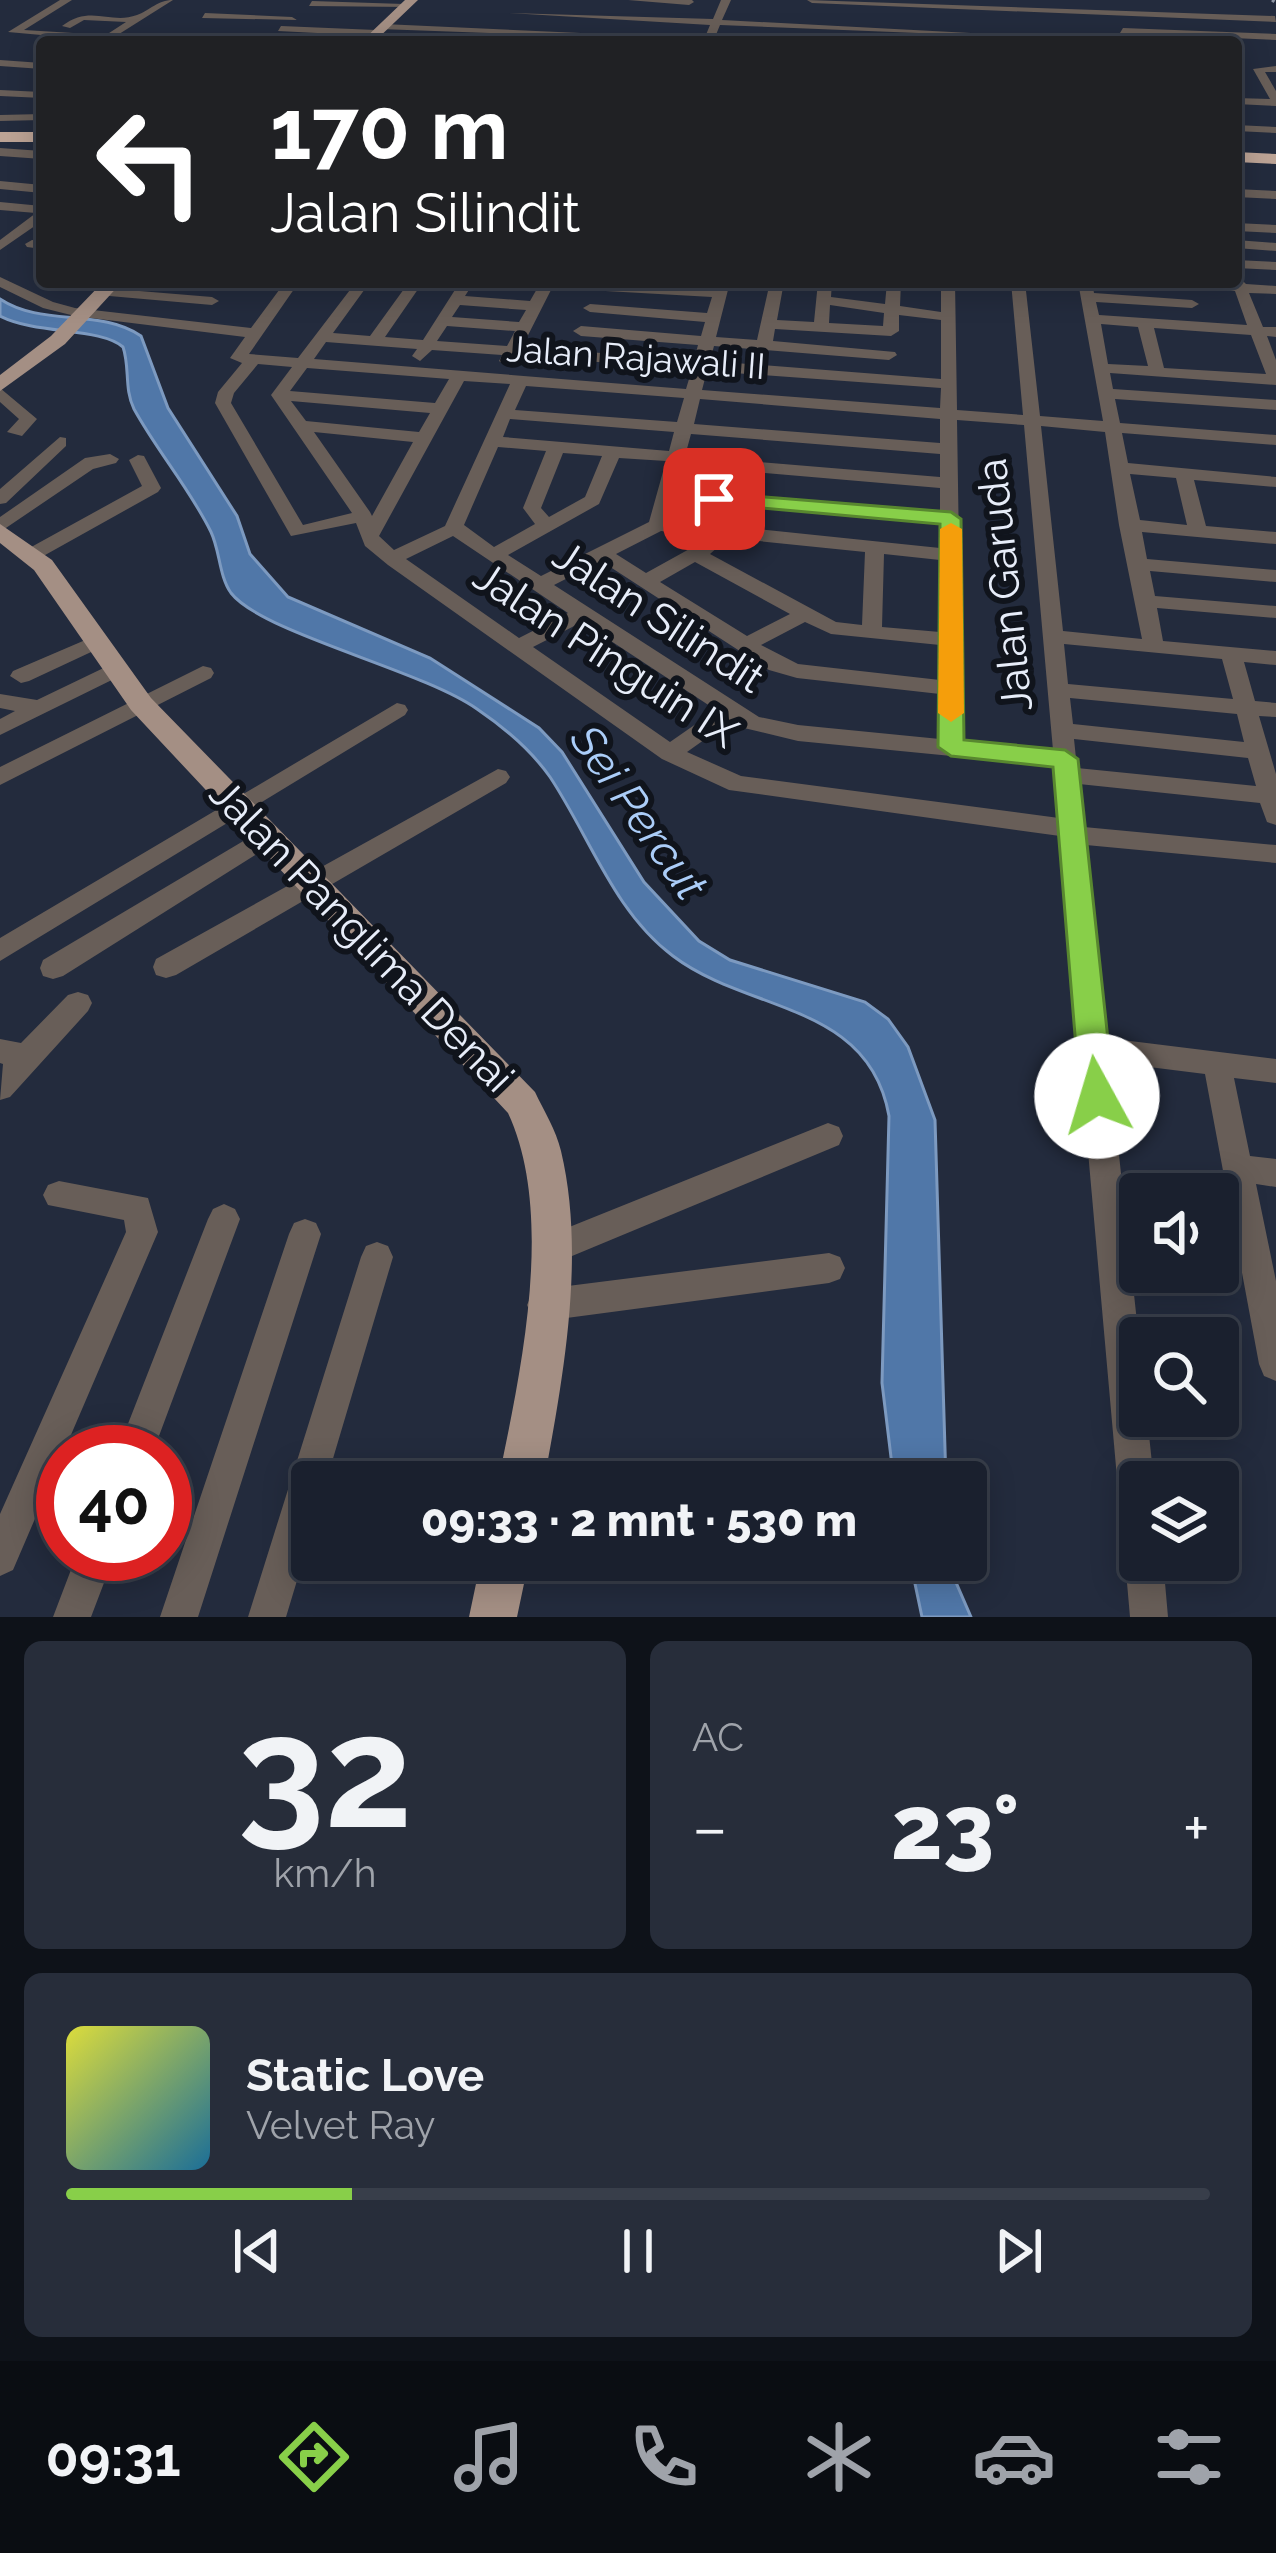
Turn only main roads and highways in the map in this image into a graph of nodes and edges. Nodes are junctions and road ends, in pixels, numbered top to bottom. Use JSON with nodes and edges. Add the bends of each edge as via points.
{"nodes":[{"id":1,"x":408,"y":3,"type":"edge"},
{"id":2,"x":375,"y":34,"type":"edge"},
{"id":3,"x":0,"y":135,"type":"edge"},
{"id":4,"x":36,"y":135,"type":"edge"},
{"id":5,"x":1242,"y":159,"type":"edge"},
{"id":6,"x":1276,"y":161,"type":"edge"},
{"id":7,"x":106,"y":290,"type":"edge"},
{"id":8,"x":0,"y":389,"type":"edge"},
{"id":9,"x":0,"y":529,"type":"edge"},
{"id":10,"x":526,"y":1461,"type":"edge"},
{"id":11,"x":501,"y":1581,"type":"edge"},
{"id":12,"x":494,"y":1617,"type":"edge"}],
"edges":[{"from":1,"to":2,"type":"main road"},
{"from":3,"to":4,"type":"highway"},
{"from":5,"to":6,"type":"highway"},
{"from":7,"to":8,"type":"main road"},
{"from":9,"to":10,"type":"main road","name":"Jalan Panglima Denai","via":[[31,555],[141,704],[522,1102],[542,1148],[548,1251]]},
{"from":11,"to":12,"type":"main road"}]}
